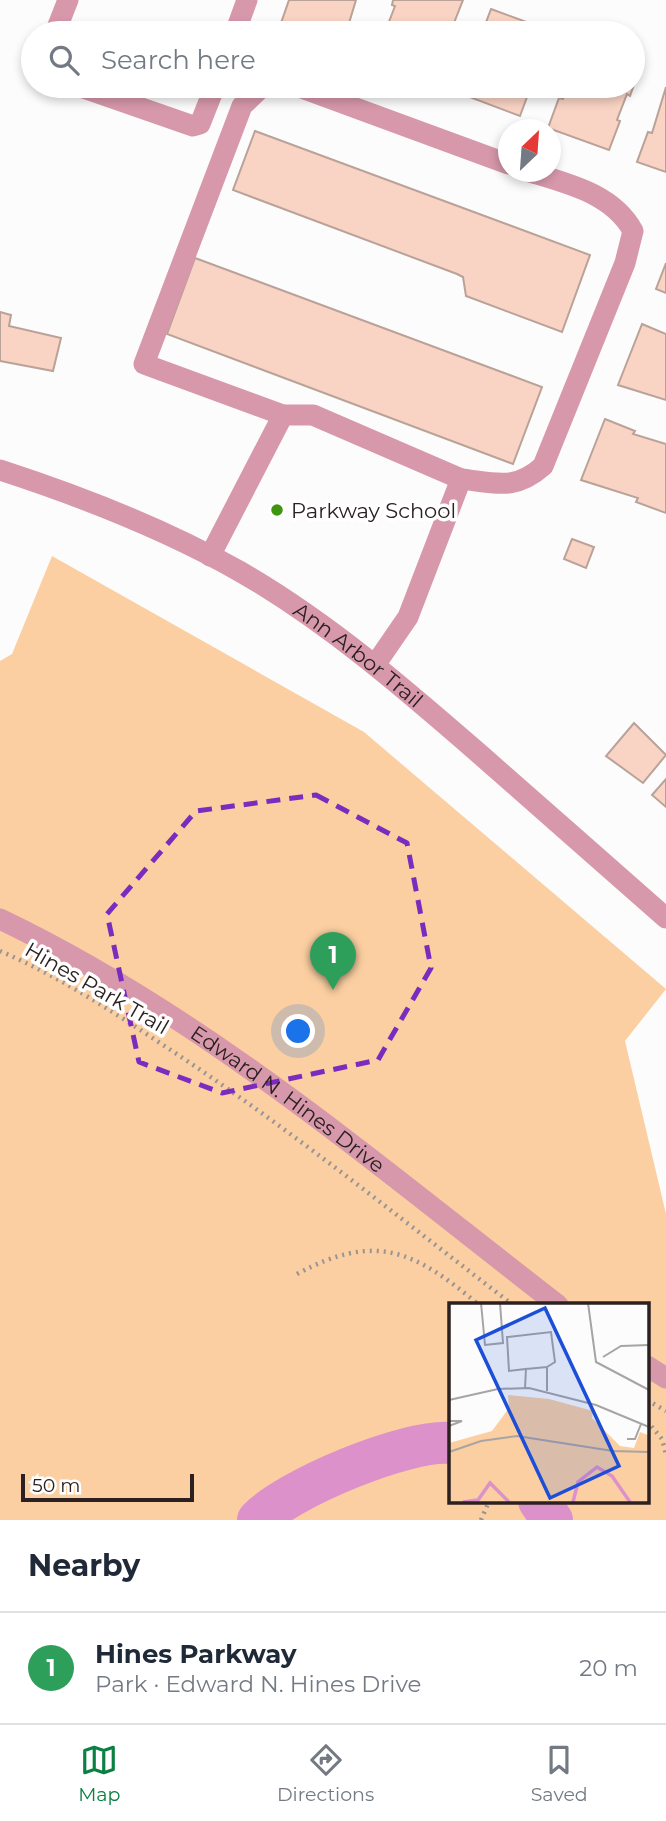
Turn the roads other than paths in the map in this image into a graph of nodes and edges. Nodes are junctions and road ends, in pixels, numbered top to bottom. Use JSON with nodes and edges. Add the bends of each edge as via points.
{"nodes":[{"id":1,"x":68,"y":0,"type":"edge"},
{"id":2,"x":247,"y":0,"type":"edge"},
{"id":3,"x":60,"y":21,"type":"edge"},
{"id":4,"x":239,"y":21,"type":"edge"},
{"id":5,"x":112,"y":98,"type":"edge"},
{"id":6,"x":211,"y":98,"type":"edge"},
{"id":7,"x":250,"y":98,"type":"edge"},
{"id":8,"x":329,"y":98,"type":"edge"},
{"id":9,"x":498,"y":160,"type":"edge"},
{"id":10,"x":557,"y":182,"type":"edge"},
{"id":11,"x":283,"y":415,"type":"junction"},
{"id":12,"x":0,"y":470,"type":"edge"},
{"id":13,"x":461,"y":479,"type":"junction"},
{"id":14,"x":211,"y":556,"type":"junction"},
{"id":15,"x":375,"y":665,"type":"junction"},
{"id":16,"x":666,"y":918,"type":"edge"},
{"id":17,"x":0,"y":919,"type":"edge"},
{"id":18,"x":555,"y":1303,"type":"edge"},
{"id":19,"x":648,"y":1367,"type":"edge"},
{"id":20,"x":666,"y":1378,"type":"edge"}],
"edges":[{"from":1,"to":3,"type":"street"},
{"from":2,"to":4,"type":"street"},
{"from":5,"to":6,"type":"street","via":[[193,126],[200,124]]},
{"from":7,"to":11,"type":"street","via":[[242,106],[144,364]]},
{"from":8,"to":9,"type":"street"},
{"from":10,"to":13,"type":"street","via":[[601,198],[623,213],[633,231],[625,263],[543,466],[528,480],[507,485]]},
{"from":11,"to":13,"type":"street","via":[[323,418]]},
{"from":11,"to":14,"type":"street"},
{"from":12,"to":14,"type":"street","name":"Ann Arbor Trail","via":[[124,514]]},
{"from":13,"to":15,"type":"street","via":[[408,617]]},
{"from":14,"to":15,"type":"street","name":"Ann Arbor Trail","via":[[317,622]]},
{"from":15,"to":16,"type":"street","name":"Ann Arbor Trail"},
{"from":17,"to":18,"type":"street","name":"Edward N. Hines Drive","via":[[84,961],[227,1051]]},
{"from":19,"to":20,"type":"street"}]}
